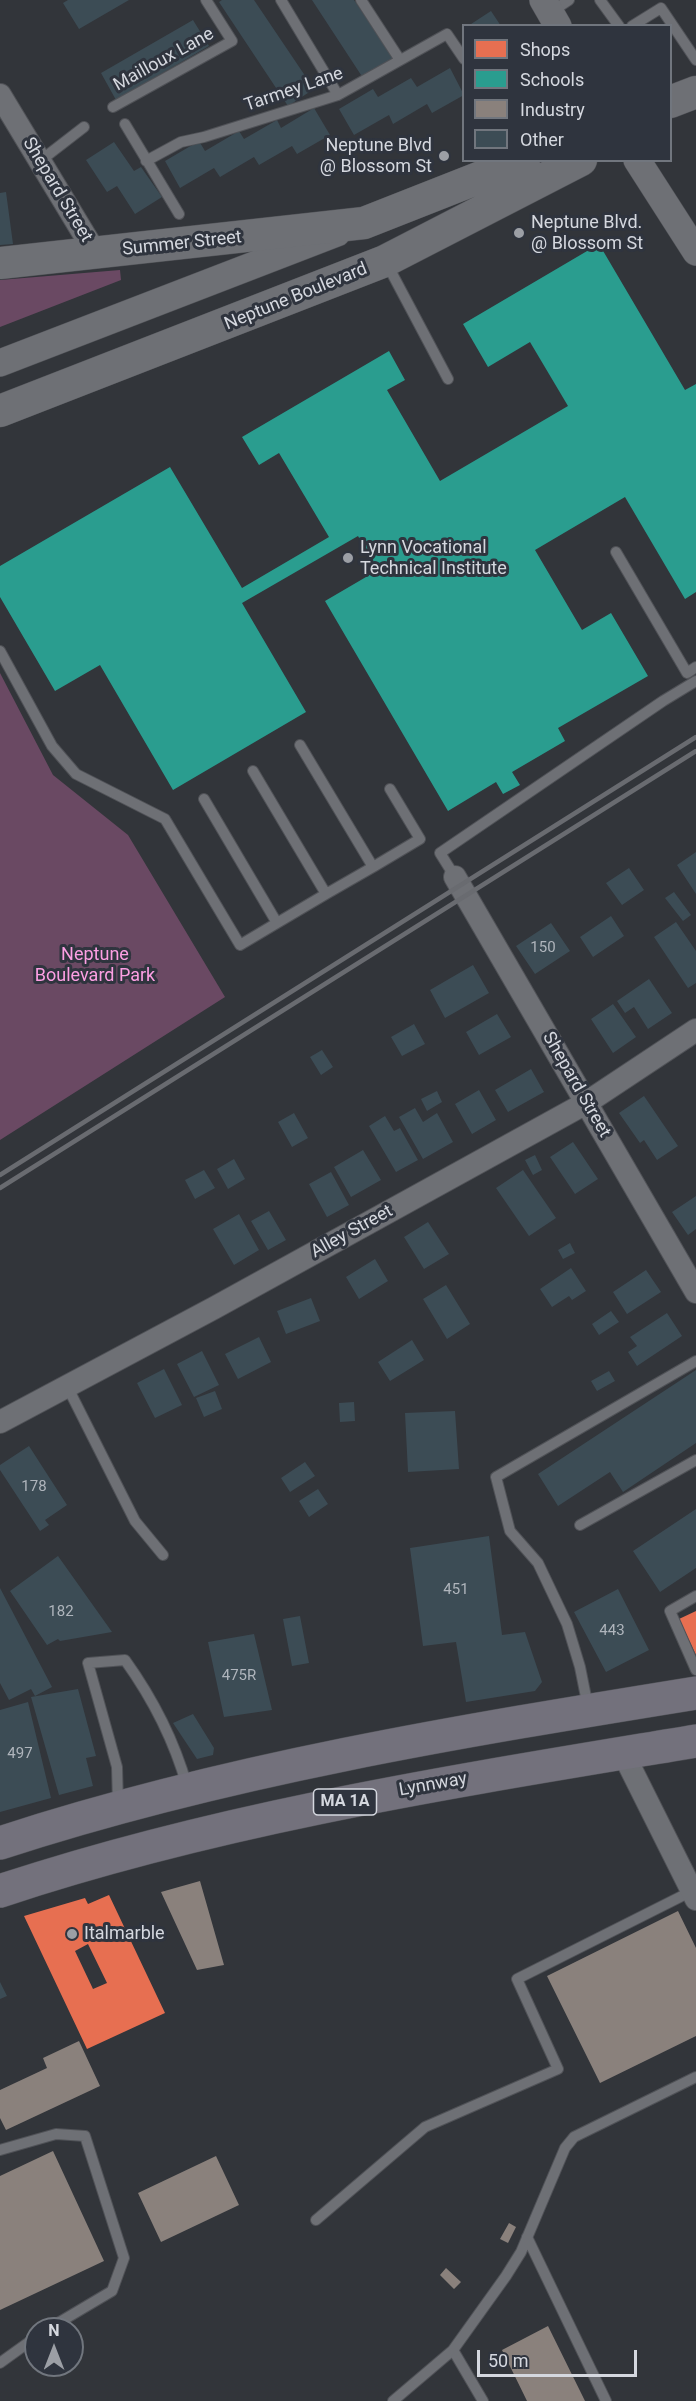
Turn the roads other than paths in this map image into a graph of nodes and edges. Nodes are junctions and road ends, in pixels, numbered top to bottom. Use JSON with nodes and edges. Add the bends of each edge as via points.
{"nodes":[{"id":1,"x":206,"y":0,"type":"edge"},
{"id":2,"x":281,"y":0,"type":"edge"},
{"id":3,"x":361,"y":0,"type":"edge"},
{"id":4,"x":600,"y":0,"type":"edge"},
{"id":5,"x":618,"y":24,"type":"edge"},
{"id":6,"x":635,"y":24,"type":"edge"},
{"id":7,"x":672,"y":24,"type":"edge"},
{"id":8,"x":672,"y":24,"type":"edge"},
{"id":9,"x":462,"y":56,"type":"edge"},
{"id":10,"x":400,"y":60,"type":"junction"},
{"id":11,"x":696,"y":60,"type":"edge"},
{"id":12,"x":696,"y":92,"type":"edge"},
{"id":13,"x":0,"y":95,"type":"edge"},
{"id":14,"x":338,"y":95,"type":"junction"},
{"id":15,"x":672,"y":101,"type":"edge"},
{"id":16,"x":113,"y":107,"type":"dead end"},
{"id":17,"x":125,"y":124,"type":"dead end"},
{"id":18,"x":84,"y":127,"type":"dead end"},
{"id":19,"x":40,"y":161,"type":"junction"},
{"id":20,"x":146,"y":161,"type":"junction"},
{"id":21,"x":519,"y":162,"type":"edge"},
{"id":22,"x":577,"y":162,"type":"edge"},
{"id":23,"x":638,"y":162,"type":"edge"},
{"id":24,"x":179,"y":214,"type":"dead end"},
{"id":25,"x":364,"y":223,"type":"junction"},
{"id":26,"x":696,"y":252,"type":"edge"},
{"id":27,"x":96,"y":254,"type":"junction"},
{"id":28,"x":385,"y":261,"type":"junction"},
{"id":29,"x":0,"y":263,"type":"edge"},
{"id":30,"x":0,"y":363,"type":"edge"},
{"id":31,"x":448,"y":379,"type":"dead end"},
{"id":32,"x":0,"y":411,"type":"edge"},
{"id":33,"x":616,"y":552,"type":"dead end"},
{"id":34,"x":0,"y":651,"type":"edge"},
{"id":35,"x":696,"y":667,"type":"edge"},
{"id":36,"x":696,"y":681,"type":"edge"},
{"id":37,"x":300,"y":745,"type":"dead end"},
{"id":38,"x":252,"y":771,"type":"dead end"},
{"id":39,"x":390,"y":789,"type":"dead end"},
{"id":40,"x":204,"y":799,"type":"dead end"},
{"id":41,"x":373,"y":867,"type":"junction"},
{"id":42,"x":455,"y":877,"type":"joint"},
{"id":43,"x":326,"y":894,"type":"junction"},
{"id":44,"x":278,"y":923,"type":"junction"},
{"id":45,"x":696,"y":1030,"type":"edge"},
{"id":46,"x":586,"y":1103,"type":"junction"},
{"id":47,"x":696,"y":1292,"type":"edge"},
{"id":48,"x":696,"y":1361,"type":"edge"},
{"id":49,"x":67,"y":1386,"type":"junction"},
{"id":50,"x":0,"y":1422,"type":"edge"},
{"id":51,"x":696,"y":1460,"type":"edge"},
{"id":52,"x":580,"y":1525,"type":"dead end"},
{"id":53,"x":163,"y":1555,"type":"dead end"},
{"id":54,"x":696,"y":1596,"type":"edge"},
{"id":55,"x":696,"y":1670,"type":"edge"},
{"id":56,"x":696,"y":1693,"type":"edge"},
{"id":57,"x":589,"y":1711,"type":"junction"},
{"id":58,"x":696,"y":1741,"type":"edge"},
{"id":59,"x":623,"y":1754,"type":"junction"},
{"id":60,"x":188,"y":1789,"type":"junction"},
{"id":61,"x":118,"y":1808,"type":"junction"},
{"id":62,"x":0,"y":1843,"type":"edge"},
{"id":63,"x":0,"y":1891,"type":"edge"},
{"id":64,"x":694,"y":1895,"type":"edge"},
{"id":65,"x":696,"y":2077,"type":"edge"},
{"id":66,"x":0,"y":2150,"type":"edge"},
{"id":67,"x":316,"y":2220,"type":"dead end"},
{"id":68,"x":527,"y":2237,"type":"junction"},
{"id":69,"x":68,"y":2317,"type":"edge"},
{"id":70,"x":24,"y":2346,"type":"edge"},
{"id":71,"x":453,"y":2349,"type":"junction"},
{"id":72,"x":0,"y":2363,"type":"edge"},
{"id":73,"x":393,"y":2401,"type":"edge"},
{"id":74,"x":483,"y":2401,"type":"edge"},
{"id":75,"x":606,"y":2401,"type":"edge"}],
"edges":[{"from":1,"to":16,"type":"lane","name":"Mailloux Lane","via":[[232,41]]},
{"from":2,"to":14,"type":"lane"},
{"from":3,"to":10,"type":"lane"},
{"from":4,"to":5,"type":"lane"},
{"from":6,"to":8,"type":"lane","via":[[661,8]]},
{"from":7,"to":11,"type":"lane"},
{"from":9,"to":10,"type":"lane","name":"Tarmey Lane","via":[[447,34]]},
{"from":10,"to":14,"type":"lane","name":"Tarmey Lane"},
{"from":12,"to":15,"type":"main road"},
{"from":13,"to":19,"type":"street","name":"Shepard Street"},
{"from":14,"to":20,"type":"lane","name":"Tarmey Lane","via":[[181,141]]},
{"from":17,"to":20,"type":"lane"},
{"from":18,"to":19,"type":"lane"},
{"from":19,"to":27,"type":"street","name":"Shepard Street"},
{"from":20,"to":24,"type":"lane"},
{"from":21,"to":25,"type":"main road"},
{"from":22,"to":28,"type":"main road","name":"Neptune Boulevard"},
{"from":23,"to":26,"type":"street"},
{"from":25,"to":27,"type":"main road","name":"Summer Street"},
{"from":25,"to":30,"type":"street"},
{"from":27,"to":29,"type":"main road","name":"Summer Street"},
{"from":28,"to":31,"type":"lane"},
{"from":28,"to":32,"type":"main road","name":"Neptune Boulevard"},
{"from":33,"to":35,"type":"lane","via":[[687,673]]},
{"from":34,"to":44,"type":"lane","via":[[52,746],[76,774],[165,819],[240,945]]},
{"from":36,"to":42,"type":"lane","via":[[440,853]]},
{"from":37,"to":41,"type":"lane"},
{"from":38,"to":43,"type":"lane"},
{"from":39,"to":41,"type":"lane","via":[[420,839]]},
{"from":40,"to":44,"type":"lane"},
{"from":41,"to":43,"type":"lane"},
{"from":42,"to":46,"type":"street","name":"Shepard Street"},
{"from":43,"to":44,"type":"lane"},
{"from":45,"to":46,"type":"street","name":"Alley Street"},
{"from":46,"to":47,"type":"street","name":"Shepard Street"},
{"from":46,"to":49,"type":"street","name":"Alley Street"},
{"from":48,"to":57,"type":"lane","via":[[496,1477],[510,1531],[538,1563],[567,1624]]},
{"from":49,"to":50,"type":"street","name":"Alley Street"},
{"from":49,"to":53,"type":"lane","via":[[135,1521]]},
{"from":51,"to":52,"type":"lane"},
{"from":54,"to":55,"type":"lane","via":[[670,1611]]},
{"from":56,"to":57,"type":"highway"},
{"from":57,"to":60,"type":"highway","via":[[380,1746]]},
{"from":58,"to":59,"type":"highway","name":"Lynnway","number":"MA 1A"},
{"from":59,"to":63,"type":"highway","name":"Lynnway","number":"MA 1A","via":[[458,1780],[306,1810],[124,1854]]},
{"from":59,"to":64,"type":"street"},
{"from":60,"to":61,"type":"highway"},
{"from":60,"to":61,"type":"lane","via":[[177,1750],[147,1690],[125,1660],[88,1663],[117,1767]]},
{"from":61,"to":62,"type":"highway"},
{"from":64,"to":67,"type":"lane","via":[[517,1979],[558,2069],[425,2127]]},
{"from":65,"to":68,"type":"lane","via":[[574,2137],[565,2148]]},
{"from":66,"to":69,"type":"lane","via":[[56,2134],[85,2136],[124,2258],[112,2291]]},
{"from":68,"to":71,"type":"lane","via":[[506,2276]]},
{"from":68,"to":75,"type":"lane"},
{"from":70,"to":72,"type":"lane"},
{"from":71,"to":73,"type":"lane"},
{"from":71,"to":74,"type":"lane"}]}
